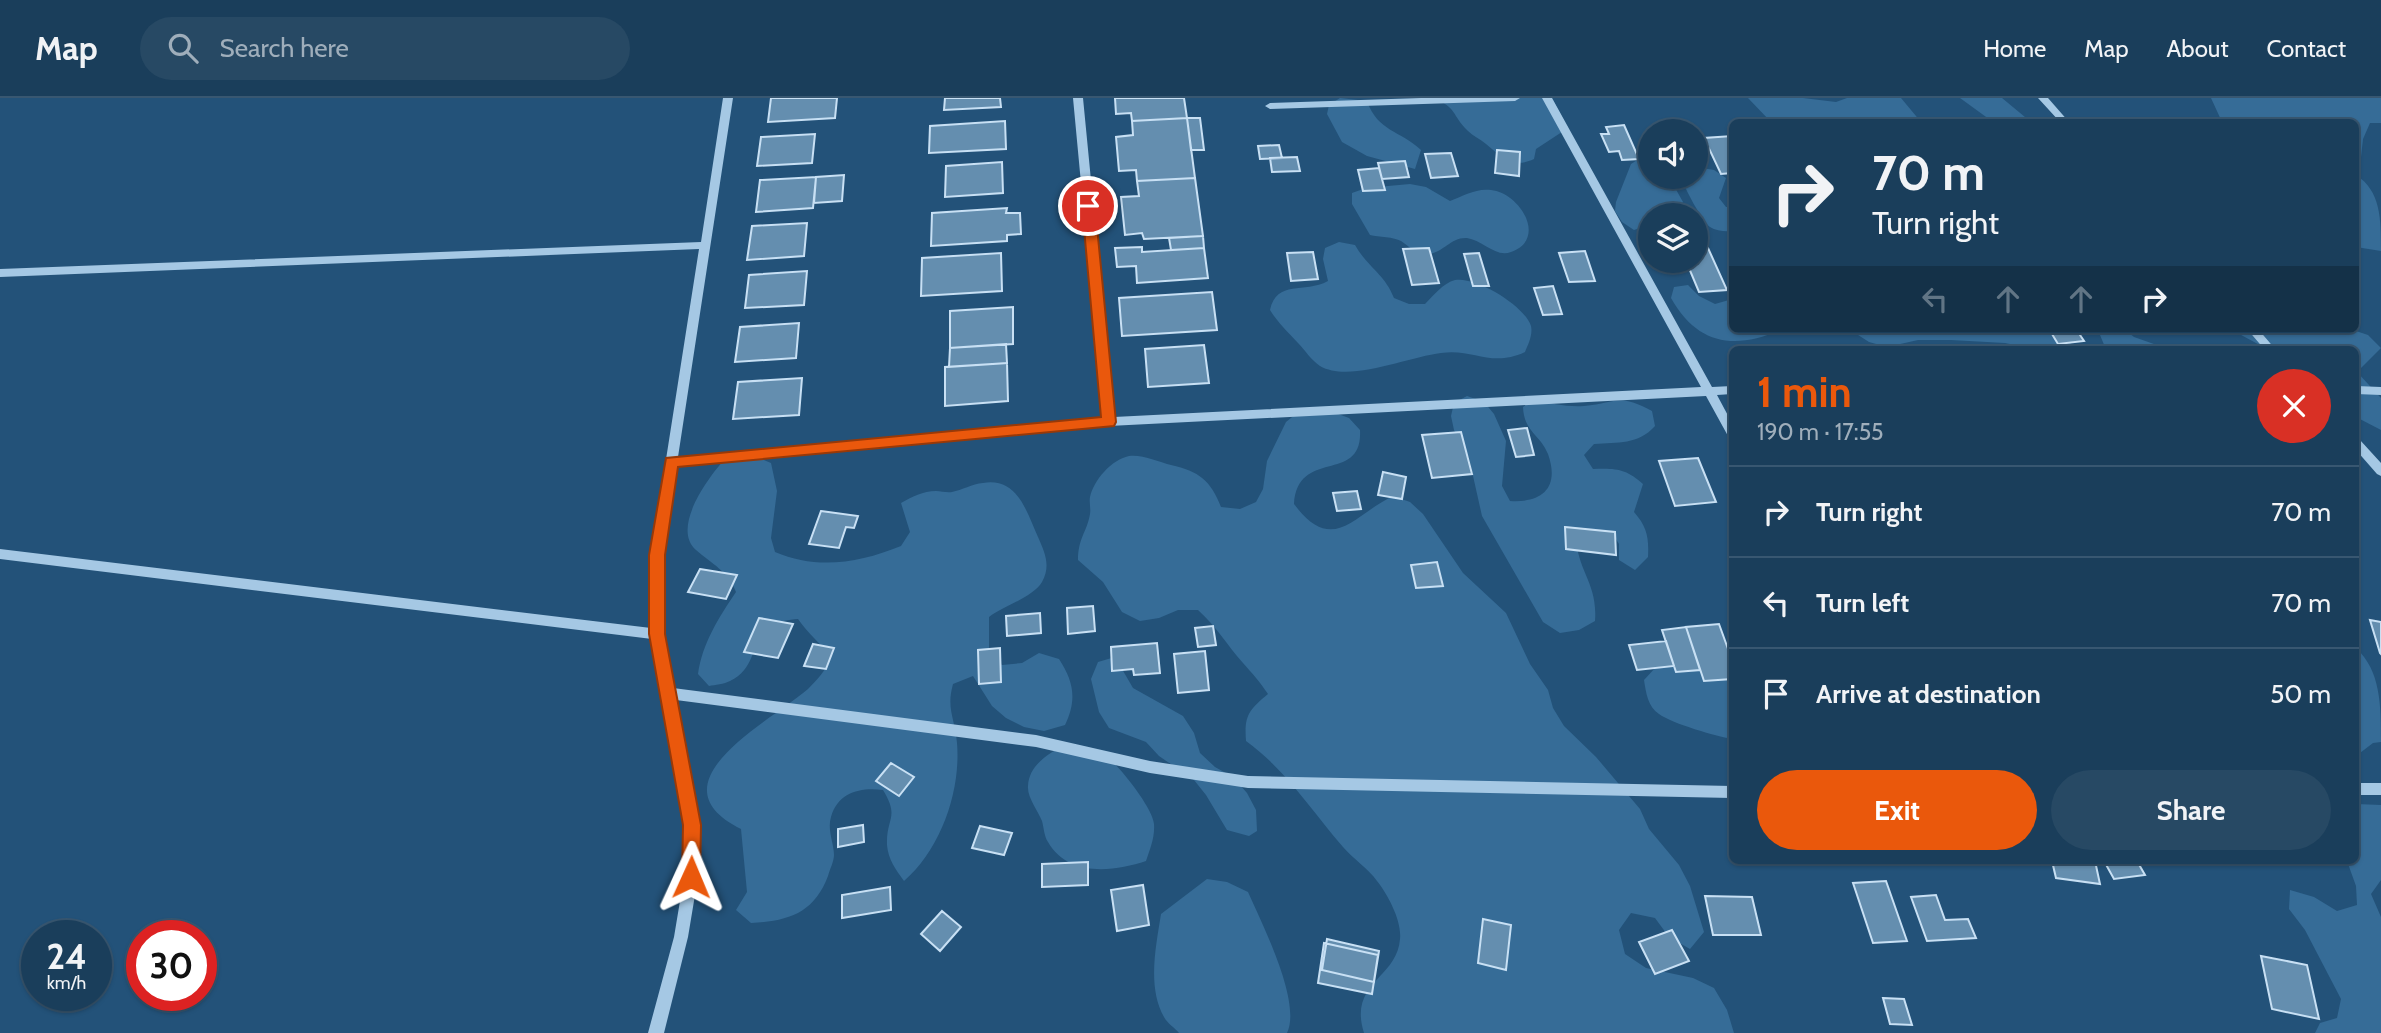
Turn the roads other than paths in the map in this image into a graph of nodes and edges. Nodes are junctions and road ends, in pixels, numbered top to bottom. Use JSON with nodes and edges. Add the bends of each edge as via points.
{"nodes":[{"id":1,"x":728,"y":98,"type":"edge"},
{"id":2,"x":1078,"y":98,"type":"edge"},
{"id":3,"x":1515,"y":98,"type":"edge"},
{"id":4,"x":1548,"y":98,"type":"edge"},
{"id":5,"x":2043,"y":98,"type":"edge"},
{"id":6,"x":1270,"y":106,"type":"dead end"},
{"id":7,"x":2062,"y":119,"type":"edge"},
{"id":8,"x":705,"y":245,"type":"junction"},
{"id":9,"x":0,"y":273,"type":"edge"},
{"id":10,"x":2256,"y":333,"type":"edge"},
{"id":11,"x":2267,"y":346,"type":"edge"},
{"id":12,"x":1709,"y":390,"type":"junction"},
{"id":13,"x":1729,"y":390,"type":"edge"},
{"id":14,"x":2359,"y":390,"type":"edge"},
{"id":15,"x":2381,"y":391,"type":"edge"},
{"id":16,"x":1109,"y":422,"type":"junction"},
{"id":17,"x":1729,"y":427,"type":"edge"},
{"id":18,"x":2359,"y":446,"type":"edge"},
{"id":19,"x":671,"y":462,"type":"junction"},
{"id":20,"x":2381,"y":471,"type":"edge"},
{"id":21,"x":0,"y":554,"type":"edge"},
{"id":22,"x":657,"y":634,"type":"junction"},
{"id":23,"x":667,"y":693,"type":"junction"},
{"id":24,"x":2359,"y":789,"type":"edge"},
{"id":25,"x":2381,"y":789,"type":"edge"},
{"id":26,"x":1729,"y":792,"type":"edge"},
{"id":27,"x":656,"y":1033,"type":"edge"}],
"edges":[{"from":1,"to":8,"type":"street"},
{"from":2,"to":16,"type":"street"},
{"from":3,"to":6,"type":"street"},
{"from":4,"to":12,"type":"street"},
{"from":5,"to":7,"type":"street"},
{"from":8,"to":9,"type":"street"},
{"from":8,"to":19,"type":"street"},
{"from":10,"to":11,"type":"street"},
{"from":12,"to":13,"type":"street"},
{"from":12,"to":16,"type":"street"},
{"from":12,"to":17,"type":"street"},
{"from":14,"to":15,"type":"street"},
{"from":16,"to":19,"type":"street"},
{"from":18,"to":20,"type":"street"},
{"from":19,"to":22,"type":"street","via":[[657,555]]},
{"from":21,"to":22,"type":"street"},
{"from":22,"to":23,"type":"street"},
{"from":23,"to":26,"type":"street","via":[[1036,741],[1150,767],[1248,782]]},
{"from":23,"to":27,"type":"street","via":[[692,825],[691,877]]},
{"from":24,"to":25,"type":"street"}]}
